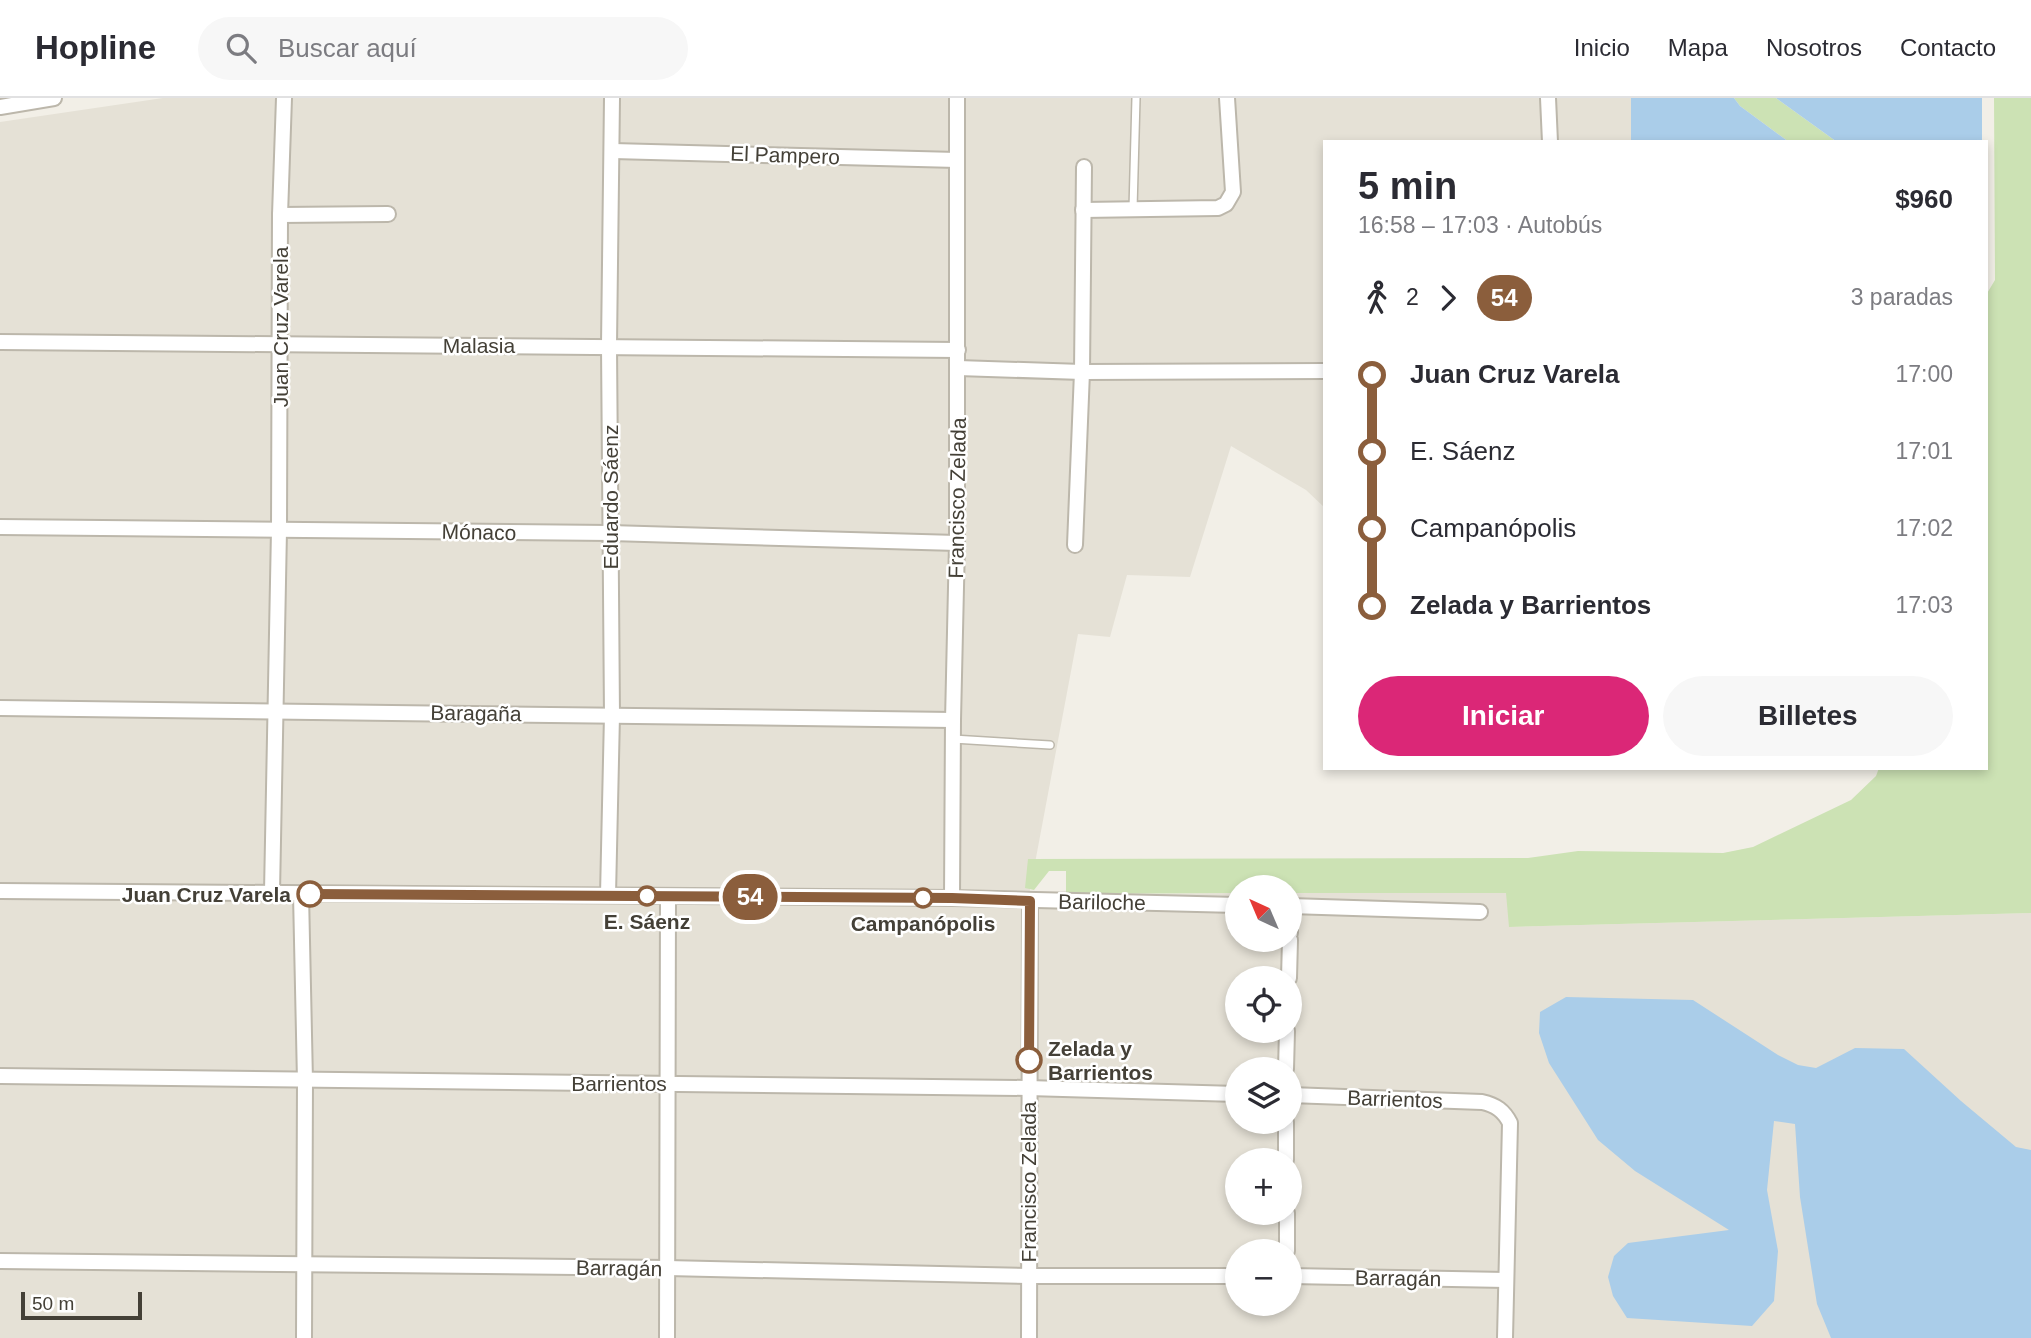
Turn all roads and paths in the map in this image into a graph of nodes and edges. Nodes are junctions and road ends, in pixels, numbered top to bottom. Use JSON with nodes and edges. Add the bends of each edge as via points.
{"nodes":[{"id":1,"x":54,"y":98,"type":"edge"},
{"id":2,"x":284,"y":98,"type":"edge"},
{"id":3,"x":612,"y":98,"type":"edge"},
{"id":4,"x":957,"y":98,"type":"edge"},
{"id":5,"x":1136,"y":98,"type":"edge"},
{"id":6,"x":1227,"y":98,"type":"edge"},
{"id":7,"x":1548,"y":98,"type":"edge"},
{"id":8,"x":0,"y":107,"type":"edge"},
{"id":9,"x":1550,"y":140,"type":"edge"},
{"id":10,"x":613,"y":151,"type":"junction"},
{"id":11,"x":957,"y":160,"type":"junction"},
{"id":12,"x":1084,"y":167,"type":"dead end"},
{"id":13,"x":1133,"y":209,"type":"junction"},
{"id":14,"x":1083,"y":210,"type":"junction"},
{"id":15,"x":388,"y":214,"type":"dead end"},
{"id":16,"x":280,"y":215,"type":"junction"},
{"id":17,"x":0,"y":342,"type":"edge"},
{"id":18,"x":281,"y":344,"type":"junction"},
{"id":19,"x":609,"y":346,"type":"junction"},
{"id":20,"x":958,"y":350,"type":"junction"},
{"id":21,"x":958,"y":368,"type":"junction"},
{"id":22,"x":1323,"y":371,"type":"edge"},
{"id":23,"x":1082,"y":372,"type":"junction"},
{"id":24,"x":0,"y":527,"type":"edge"},
{"id":25,"x":279,"y":530,"type":"junction"},
{"id":26,"x":610,"y":533,"type":"junction"},
{"id":27,"x":957,"y":543,"type":"junction"},
{"id":28,"x":1075,"y":545,"type":"dead end"},
{"id":29,"x":0,"y":708,"type":"edge"},
{"id":30,"x":275,"y":710,"type":"junction"},
{"id":31,"x":612,"y":715,"type":"junction"},
{"id":32,"x":953,"y":720,"type":"junction"},
{"id":33,"x":953,"y":739,"type":"junction"},
{"id":34,"x":1050,"y":745,"type":"dead end"},
{"id":35,"x":0,"y":891,"type":"edge"},
{"id":36,"x":272,"y":892,"type":"junction"},
{"id":37,"x":301,"y":894,"type":"junction"},
{"id":38,"x":608,"y":895,"type":"junction"},
{"id":39,"x":668,"y":896,"type":"junction"},
{"id":40,"x":952,"y":898,"type":"junction"},
{"id":41,"x":1030,"y":901,"type":"junction"},
{"id":42,"x":1225,"y":905,"type":"edge"},
{"id":43,"x":1302,"y":906,"type":"edge"},
{"id":44,"x":1480,"y":912,"type":"dead end"},
{"id":45,"x":0,"y":1076,"type":"edge"},
{"id":46,"x":305,"y":1081,"type":"junction"},
{"id":47,"x":667,"y":1084,"type":"junction"},
{"id":48,"x":1028,"y":1088,"type":"junction"},
{"id":49,"x":1225,"y":1094,"type":"edge"},
{"id":50,"x":1302,"y":1096,"type":"edge"},
{"id":51,"x":0,"y":1261,"type":"edge"},
{"id":52,"x":305,"y":1265,"type":"junction"},
{"id":53,"x":667,"y":1268,"type":"junction"},
{"id":54,"x":1029,"y":1276,"type":"junction"},
{"id":55,"x":1225,"y":1276,"type":"edge"},
{"id":56,"x":1302,"y":1276,"type":"edge"},
{"id":57,"x":1506,"y":1280,"type":"junction"},
{"id":58,"x":304,"y":1338,"type":"edge"},
{"id":59,"x":667,"y":1338,"type":"edge"},
{"id":60,"x":1029,"y":1338,"type":"edge"},
{"id":61,"x":1506,"y":1338,"type":"edge"}],
"edges":[{"from":1,"to":8,"type":"street"},
{"from":2,"to":16,"type":"street","name":"Juan Cruz Varela"},
{"from":3,"to":10,"type":"street","name":"Eduardo Sáenz"},
{"from":4,"to":11,"type":"street","name":"Francisco Zelada"},
{"from":5,"to":13,"type":"lane"},
{"from":6,"to":13,"type":"street","via":[[1233,192],[1226,204],[1218,208]]},
{"from":7,"to":9,"type":"street"},
{"from":10,"to":11,"type":"street","name":"El Pampero"},
{"from":10,"to":19,"type":"street","name":"Eduardo Sáenz"},
{"from":11,"to":20,"type":"street","name":"Francisco Zelada"},
{"from":12,"to":14,"type":"street"},
{"from":13,"to":14,"type":"street"},
{"from":14,"to":23,"type":"street"},
{"from":15,"to":16,"type":"street"},
{"from":16,"to":18,"type":"street","name":"Juan Cruz Varela"},
{"from":17,"to":18,"type":"street","name":"Malasia"},
{"from":18,"to":19,"type":"street","name":"Malasia"},
{"from":18,"to":25,"type":"street","name":"Juan Cruz Varela"},
{"from":19,"to":20,"type":"street","name":"Malasia"},
{"from":19,"to":26,"type":"street","name":"Eduardo Sáenz"},
{"from":20,"to":21,"type":"street","name":"Francisco Zelada"},
{"from":21,"to":23,"type":"street"},
{"from":21,"to":27,"type":"street","name":"Francisco Zelada"},
{"from":22,"to":23,"type":"street"},
{"from":23,"to":28,"type":"street"},
{"from":24,"to":25,"type":"street","name":"Mónaco"},
{"from":25,"to":26,"type":"street","name":"Mónaco"},
{"from":25,"to":30,"type":"street","name":"Juan Cruz Varela"},
{"from":26,"to":27,"type":"street","name":"Mónaco"},
{"from":26,"to":31,"type":"street","name":"Eduardo Sáenz"},
{"from":27,"to":32,"type":"street","name":"Francisco Zelada"},
{"from":29,"to":30,"type":"street","name":"Baragaña"},
{"from":30,"to":31,"type":"street","name":"Baragaña"},
{"from":30,"to":36,"type":"street","name":"Juan Cruz Varela"},
{"from":31,"to":32,"type":"street","name":"Baragaña"},
{"from":31,"to":38,"type":"street","name":"Eduardo Sáenz"},
{"from":32,"to":33,"type":"street","name":"Francisco Zelada"},
{"from":33,"to":34,"type":"lane"},
{"from":33,"to":40,"type":"street","name":"Francisco Zelada"},
{"from":35,"to":36,"type":"street","name":"Bariloche"},
{"from":36,"to":37,"type":"street","name":"Bariloche"},
{"from":37,"to":38,"type":"street","name":"Bariloche"},
{"from":37,"to":46,"type":"street"},
{"from":38,"to":39,"type":"street","name":"Bariloche"},
{"from":39,"to":40,"type":"street","name":"Bariloche"},
{"from":39,"to":47,"type":"street"},
{"from":40,"to":41,"type":"street","name":"Bariloche"},
{"from":41,"to":42,"type":"street","name":"Bariloche"},
{"from":41,"to":48,"type":"street","name":"Francisco Zelada"},
{"from":43,"to":44,"type":"street"},
{"from":45,"to":46,"type":"street","name":"Barrientos"},
{"from":46,"to":47,"type":"street","name":"Barrientos"},
{"from":46,"to":52,"type":"street"},
{"from":47,"to":48,"type":"street","name":"Barrientos"},
{"from":47,"to":53,"type":"street"},
{"from":48,"to":49,"type":"street","name":"Barrientos"},
{"from":48,"to":54,"type":"street","name":"Francisco Zelada"},
{"from":50,"to":57,"type":"street","name":"Barrientos","via":[[1482,1102],[1499,1108],[1510,1123]]},
{"from":51,"to":52,"type":"street","name":"Barragán"},
{"from":52,"to":53,"type":"street","name":"Barragán"},
{"from":52,"to":58,"type":"street"},
{"from":53,"to":54,"type":"street","name":"Barragán"},
{"from":53,"to":59,"type":"street"},
{"from":54,"to":55,"type":"street","name":"Barragán"},
{"from":54,"to":60,"type":"street","name":"Francisco Zelada"},
{"from":56,"to":57,"type":"street","name":"Barragán"},
{"from":57,"to":61,"type":"street"}]}
